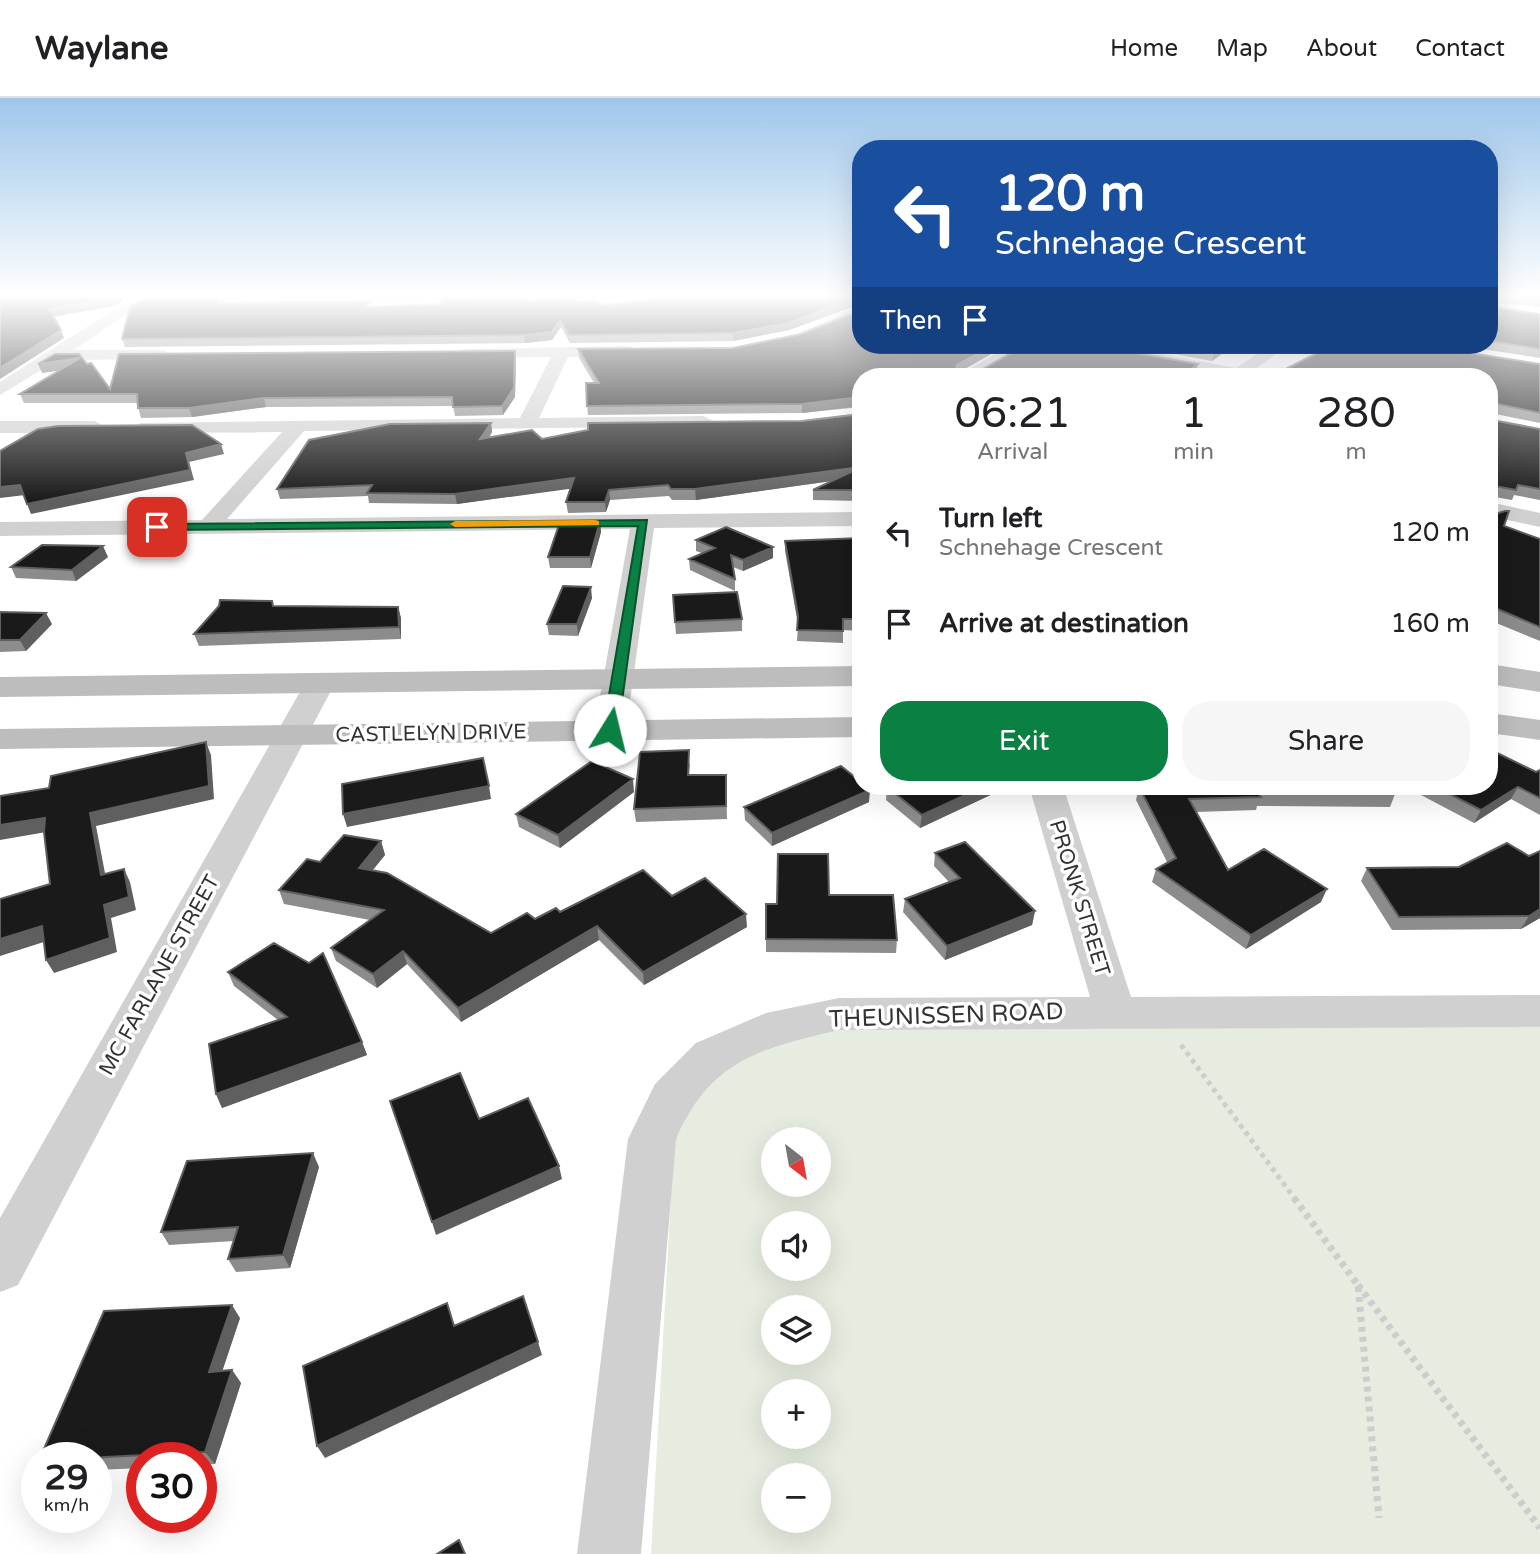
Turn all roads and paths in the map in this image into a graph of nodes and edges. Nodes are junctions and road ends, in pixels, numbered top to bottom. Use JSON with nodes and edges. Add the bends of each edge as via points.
{"nodes":[{"id":1,"x":39,"y":365,"type":"edge"},
{"id":2,"x":556,"y":365,"type":"edge"},
{"id":3,"x":0,"y":390,"type":"edge"},
{"id":4,"x":527,"y":422,"type":"junction"},
{"id":5,"x":720,"y":422,"type":"edge"},
{"id":6,"x":299,"y":425,"type":"junction"},
{"id":7,"x":0,"y":427,"type":"edge"},
{"id":8,"x":1498,"y":511,"type":"edge"},
{"id":9,"x":852,"y":519,"type":"edge"},
{"id":10,"x":1540,"y":520,"type":"edge"},
{"id":11,"x":643,"y":523,"type":"junction"},
{"id":12,"x":209,"y":526,"type":"junction"},
{"id":13,"x":0,"y":529,"type":"edge"},
{"id":14,"x":1498,"y":675,"type":"edge"},
{"id":15,"x":852,"y":676,"type":"edge"},
{"id":16,"x":619,"y":679,"type":"junction"},
{"id":17,"x":1540,"y":682,"type":"edge"},
{"id":18,"x":320,"y":683,"type":"junction"},
{"id":19,"x":0,"y":687,"type":"edge"},
{"id":20,"x":1498,"y":724,"type":"edge"},
{"id":21,"x":852,"y":727,"type":"edge"},
{"id":22,"x":610,"y":730,"type":"junction"},
{"id":23,"x":1540,"y":730,"type":"edge"},
{"id":24,"x":290,"y":735,"type":"junction"},
{"id":25,"x":8,"y":740,"type":"edge"},
{"id":26,"x":1050,"y":795,"type":"edge"},
{"id":27,"x":1135,"y":1011,"type":"junction"},
{"id":28,"x":1540,"y":1011,"type":"edge"},
{"id":29,"x":0,"y":1268,"type":"edge"},
{"id":30,"x":1357,"y":1285,"type":"junction"},
{"id":31,"x":1379,"y":1518,"type":"dead end"},
{"id":32,"x":1540,"y":1528,"type":"edge"},
{"id":33,"x":609,"y":1554,"type":"edge"}],
"edges":[{"from":1,"to":3,"type":"street"},
{"from":2,"to":4,"type":"street"},
{"from":4,"to":5,"type":"street"},
{"from":4,"to":6,"type":"street"},
{"from":6,"to":7,"type":"street"},
{"from":6,"to":12,"type":"street"},
{"from":8,"to":10,"type":"street"},
{"from":9,"to":11,"type":"street"},
{"from":11,"to":12,"type":"street"},
{"from":11,"to":16,"type":"street"},
{"from":12,"to":13,"type":"street"},
{"from":14,"to":17,"type":"street"},
{"from":15,"to":16,"type":"street"},
{"from":16,"to":18,"type":"street"},
{"from":16,"to":22,"type":"street"},
{"from":18,"to":19,"type":"street"},
{"from":18,"to":24,"type":"street","name":"MC FARLANE STREET"},
{"from":20,"to":23,"type":"street"},
{"from":21,"to":22,"type":"street","name":"CASTLELYN DRIVE"},
{"from":22,"to":24,"type":"street","name":"CASTLELYN DRIVE"},
{"from":24,"to":25,"type":"street","name":"CASTLELYN DRIVE"},
{"from":24,"to":29,"type":"street","name":"MC FARLANE STREET"},
{"from":26,"to":27,"type":"street","name":"PRONK STREET"},
{"from":27,"to":28,"type":"street","name":"THEUNISSEN ROAD"},
{"from":27,"to":30,"type":"path"},
{"from":27,"to":33,"type":"street","name":"THEUNISSEN ROAD","via":[[839,1014],[766,1030],[712,1055],[671,1097],[652,1139]]},
{"from":30,"to":31,"type":"path"},
{"from":30,"to":32,"type":"path"}]}
